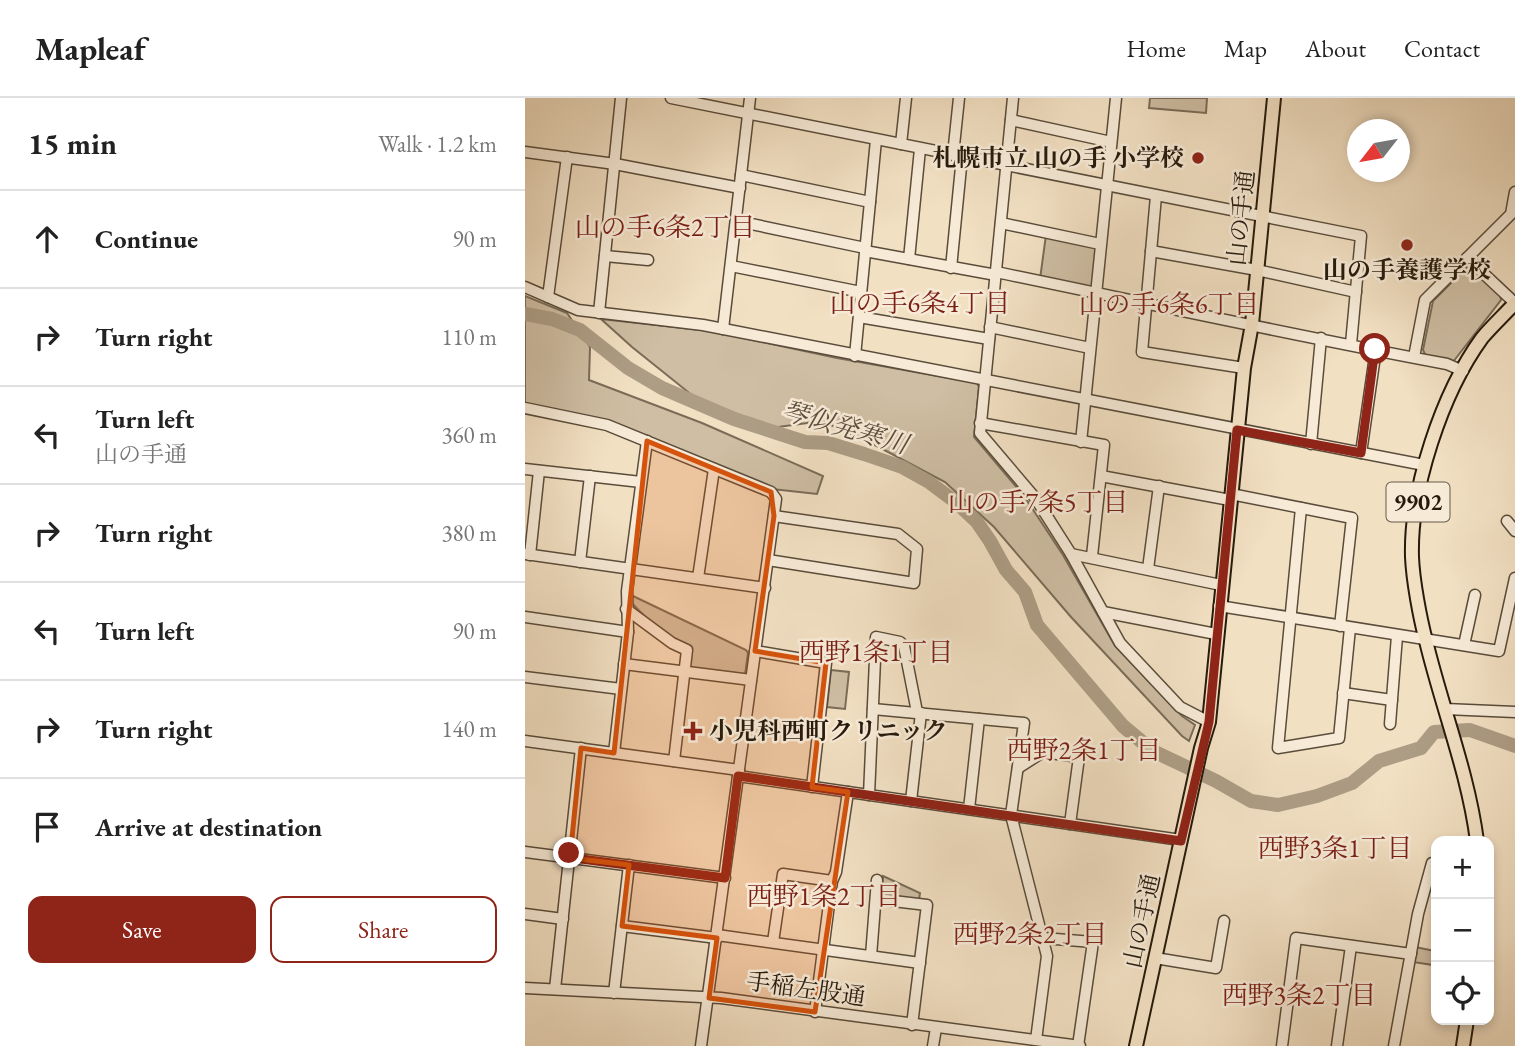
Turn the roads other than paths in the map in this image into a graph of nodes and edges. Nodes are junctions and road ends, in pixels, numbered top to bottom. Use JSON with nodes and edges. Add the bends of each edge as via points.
{"nodes":[{"id":1,"x":621,"y":98,"type":"edge"},
{"id":2,"x":671,"y":98,"type":"edge"},
{"id":3,"x":750,"y":98,"type":"edge"},
{"id":4,"x":906,"y":98,"type":"edge"},
{"id":5,"x":959,"y":98,"type":"edge"},
{"id":6,"x":1013,"y":98,"type":"edge"},
{"id":7,"x":1116,"y":98,"type":"edge"},
{"id":8,"x":1274,"y":98,"type":"edge"},
{"id":9,"x":748,"y":112,"type":"junction"},
{"id":10,"x":1011,"y":120,"type":"junction"},
{"id":11,"x":876,"y":140,"type":"junction"},
{"id":12,"x":1111,"y":142,"type":"junction"},
{"id":13,"x":901,"y":144,"type":"junction"},
{"id":14,"x":920,"y":149,"type":"junction"},
{"id":15,"x":525,"y":152,"type":"edge"},
{"id":16,"x":958,"y":156,"type":"junction"},
{"id":17,"x":567,"y":157,"type":"junction"},
{"id":18,"x":615,"y":164,"type":"junction"},
{"id":19,"x":1007,"y":164,"type":"junction"},
{"id":20,"x":741,"y":175,"type":"junction"},
{"id":21,"x":1105,"y":186,"type":"junction"},
{"id":22,"x":740,"y":188,"type":"junction"},
{"id":23,"x":1515,"y":192,"type":"edge"},
{"id":24,"x":1156,"y":196,"type":"junction"},
{"id":25,"x":870,"y":202,"type":"junction"},
{"id":26,"x":1263,"y":216,"type":"junction"},
{"id":27,"x":737,"y":220,"type":"junction"},
{"id":28,"x":1001,"y":223,"type":"junction"},
{"id":29,"x":1100,"y":244,"type":"junction"},
{"id":30,"x":865,"y":249,"type":"junction"},
{"id":31,"x":1151,"y":250,"type":"junction"},
{"id":32,"x":605,"y":256,"type":"junction"},
{"id":33,"x":1467,"y":258,"type":"junction"},
{"id":34,"x":648,"y":260,"type":"dead end"},
{"id":35,"x":909,"y":260,"type":"junction"},
{"id":36,"x":731,"y":266,"type":"junction"},
{"id":37,"x":951,"y":268,"type":"junction"},
{"id":38,"x":1257,"y":270,"type":"junction"},
{"id":39,"x":996,"y":274,"type":"junction"},
{"id":40,"x":525,"y":287,"type":"edge"},
{"id":41,"x":861,"y":292,"type":"junction"},
{"id":42,"x":1356,"y":292,"type":"junction"},
{"id":43,"x":1097,"y":293,"type":"junction"},
{"id":44,"x":548,"y":297,"type":"junction"},
{"id":45,"x":1515,"y":303,"type":"edge"},
{"id":46,"x":1146,"y":305,"type":"junction"},
{"id":47,"x":599,"y":313,"type":"junction"},
{"id":48,"x":859,"y":317,"type":"junction"},
{"id":49,"x":1252,"y":324,"type":"junction"},
{"id":50,"x":990,"y":327,"type":"junction"},
{"id":51,"x":723,"y":329,"type":"junction"},
{"id":52,"x":1321,"y":338,"type":"junction"},
{"id":53,"x":989,"y":339,"type":"junction"},
{"id":54,"x":1351,"y":344,"type":"junction"},
{"id":55,"x":1090,"y":348,"type":"junction"},
{"id":56,"x":1375,"y":349,"type":"junction"},
{"id":57,"x":855,"y":356,"type":"junction"},
{"id":58,"x":1414,"y":357,"type":"junction"},
{"id":59,"x":1244,"y":368,"type":"junction"},
{"id":60,"x":1463,"y":371,"type":"junction"},
{"id":61,"x":985,"y":380,"type":"junction"},
{"id":62,"x":1085,"y":401,"type":"junction"},
{"id":63,"x":525,"y":408,"type":"edge"},
{"id":64,"x":981,"y":423,"type":"junction"},
{"id":65,"x":1237,"y":430,"type":"junction"},
{"id":66,"x":647,"y":441,"type":"junction"},
{"id":67,"x":1081,"y":442,"type":"junction"},
{"id":68,"x":1311,"y":444,"type":"junction"},
{"id":69,"x":1361,"y":453,"type":"junction"},
{"id":70,"x":1424,"y":465,"type":"junction"},
{"id":71,"x":525,"y":469,"type":"edge"},
{"id":72,"x":713,"y":469,"type":"junction"},
{"id":73,"x":539,"y":471,"type":"junction"},
{"id":74,"x":590,"y":476,"type":"junction"},
{"id":75,"x":1101,"y":476,"type":"junction"},
{"id":76,"x":641,"y":482,"type":"junction"},
{"id":77,"x":1159,"y":486,"type":"junction"},
{"id":78,"x":1230,"y":497,"type":"junction"},
{"id":79,"x":1301,"y":508,"type":"junction"},
{"id":80,"x":774,"y":516,"type":"junction"},
{"id":81,"x":1507,"y":521,"type":"dead end"},
{"id":82,"x":1515,"y":531,"type":"edge"},
{"id":83,"x":1071,"y":554,"type":"junction"},
{"id":84,"x":528,"y":555,"type":"edge"},
{"id":85,"x":1092,"y":556,"type":"junction"},
{"id":86,"x":768,"y":560,"type":"junction"},
{"id":87,"x":580,"y":562,"type":"junction"},
{"id":88,"x":630,"y":569,"type":"junction"},
{"id":89,"x":1148,"y":569,"type":"junction"},
{"id":90,"x":698,"y":578,"type":"junction"},
{"id":91,"x":1515,"y":580,"type":"edge"},
{"id":92,"x":1221,"y":584,"type":"junction"},
{"id":93,"x":765,"y":588,"type":"junction"},
{"id":94,"x":1475,"y":595,"type":"dead end"},
{"id":95,"x":1219,"y":606,"type":"junction"},
{"id":96,"x":627,"y":610,"type":"junction"},
{"id":97,"x":1103,"y":612,"type":"junction"},
{"id":98,"x":525,"y":617,"type":"edge"},
{"id":99,"x":1290,"y":618,"type":"junction"},
{"id":100,"x":1345,"y":627,"type":"junction"},
{"id":101,"x":628,"y":632,"type":"junction"},
{"id":102,"x":1216,"y":634,"type":"junction"},
{"id":103,"x":1397,"y":636,"type":"junction"},
{"id":104,"x":1426,"y":640,"type":"junction"},
{"id":105,"x":1464,"y":645,"type":"junction"},
{"id":106,"x":755,"y":651,"type":"junction"},
{"id":107,"x":624,"y":664,"type":"junction"},
{"id":108,"x":684,"y":673,"type":"junction"},
{"id":109,"x":525,"y":677,"type":"edge"},
{"id":110,"x":751,"y":680,"type":"junction"},
{"id":111,"x":621,"y":689,"type":"junction"},
{"id":112,"x":1343,"y":693,"type":"junction"},
{"id":113,"x":1392,"y":700,"type":"junction"},
{"id":114,"x":873,"y":709,"type":"junction"},
{"id":115,"x":1445,"y":709,"type":"junction"},
{"id":116,"x":1515,"y":712,"type":"edge"},
{"id":117,"x":919,"y":713,"type":"junction"},
{"id":118,"x":979,"y":719,"type":"junction"},
{"id":119,"x":1209,"y":722,"type":"junction"},
{"id":120,"x":1390,"y":724,"type":"dead end"},
{"id":121,"x":525,"y":741,"type":"edge"},
{"id":122,"x":581,"y":748,"type":"junction"},
{"id":123,"x":614,"y":753,"type":"junction"},
{"id":124,"x":674,"y":761,"type":"junction"},
{"id":125,"x":1017,"y":768,"type":"junction"},
{"id":126,"x":738,"y":773,"type":"junction"},
{"id":127,"x":812,"y":787,"type":"junction"},
{"id":128,"x":848,"y":792,"type":"junction"},
{"id":129,"x":869,"y":795,"type":"junction"},
{"id":130,"x":912,"y":801,"type":"junction"},
{"id":131,"x":969,"y":809,"type":"junction"},
{"id":132,"x":1011,"y":815,"type":"junction"},
{"id":133,"x":1070,"y":824,"type":"junction"},
{"id":134,"x":1475,"y":836,"type":"edge"},
{"id":135,"x":1181,"y":841,"type":"junction"},
{"id":136,"x":525,"y":852,"type":"edge"},
{"id":137,"x":570,"y":858,"type":"junction"},
{"id":138,"x":629,"y":865,"type":"junction"},
{"id":139,"x":1431,"y":867,"type":"edge"},
{"id":140,"x":725,"y":878,"type":"junction"},
{"id":141,"x":877,"y":880,"type":"dead end"},
{"id":142,"x":832,"y":881,"type":"junction"},
{"id":143,"x":876,"y":899,"type":"junction"},
{"id":144,"x":525,"y":914,"type":"edge"},
{"id":145,"x":563,"y":919,"type":"junction"},
{"id":146,"x":1224,"y":921,"type":"dead end"},
{"id":147,"x":622,"y":926,"type":"junction"},
{"id":148,"x":717,"y":937,"type":"junction"},
{"id":149,"x":1044,"y":938,"type":"junction"},
{"id":150,"x":773,"y":942,"type":"junction"},
{"id":151,"x":1351,"y":946,"type":"junction"},
{"id":152,"x":823,"y":951,"type":"junction"},
{"id":153,"x":1411,"y":954,"type":"junction"},
{"id":154,"x":871,"y":956,"type":"junction"},
{"id":155,"x":1155,"y":958,"type":"junction"},
{"id":156,"x":920,"y":963,"type":"junction"},
{"id":157,"x":525,"y":988,"type":"edge"},
{"id":158,"x":555,"y":989,"type":"junction"},
{"id":159,"x":614,"y":993,"type":"junction"},
{"id":160,"x":709,"y":998,"type":"junction"},
{"id":161,"x":815,"y":1012,"type":"junction"},
{"id":162,"x":912,"y":1025,"type":"junction"},
{"id":163,"x":1466,"y":1025,"type":"edge"},
{"id":164,"x":936,"y":1028,"type":"junction"},
{"id":165,"x":1036,"y":1040,"type":"junction"},
{"id":166,"x":1017,"y":1042,"type":"edge"},
{"id":167,"x":701,"y":1046,"type":"edge"},
{"id":168,"x":933,"y":1046,"type":"edge"},
{"id":169,"x":1079,"y":1046,"type":"edge"},
{"id":170,"x":1136,"y":1046,"type":"edge"},
{"id":171,"x":1282,"y":1046,"type":"edge"},
{"id":172,"x":1338,"y":1046,"type":"edge"},
{"id":173,"x":1394,"y":1046,"type":"edge"},
{"id":174,"x":1463,"y":1046,"type":"edge"}],
"edges":[{"from":1,"to":18,"type":"street"},
{"from":2,"to":9,"type":"street"},
{"from":3,"to":9,"type":"street"},
{"from":4,"to":13,"type":"street"},
{"from":5,"to":16,"type":"street"},
{"from":6,"to":10,"type":"street"},
{"from":7,"to":12,"type":"street"},
{"from":8,"to":26,"type":"main road","name":"山の手通"},
{"from":9,"to":11,"type":"street"},
{"from":9,"to":20,"type":"street"},
{"from":10,"to":12,"type":"street"},
{"from":10,"to":19,"type":"street"},
{"from":11,"to":13,"type":"street"},
{"from":11,"to":25,"type":"street"},
{"from":12,"to":21,"type":"street"},
{"from":13,"to":14,"type":"street"},
{"from":14,"to":16,"type":"street"},
{"from":14,"to":35,"type":"street"},
{"from":15,"to":17,"type":"street"},
{"from":16,"to":19,"type":"street"},
{"from":16,"to":37,"type":"street"},
{"from":17,"to":18,"type":"street"},
{"from":17,"to":44,"type":"street"},
{"from":18,"to":22,"type":"street"},
{"from":18,"to":32,"type":"street"},
{"from":19,"to":21,"type":"street"},
{"from":19,"to":28,"type":"street"},
{"from":20,"to":22,"type":"street"},
{"from":20,"to":25,"type":"street"},
{"from":21,"to":24,"type":"street"},
{"from":21,"to":29,"type":"street"},
{"from":22,"to":27,"type":"street"},
{"from":23,"to":33,"type":"street","via":[[1511,214]]},
{"from":24,"to":26,"type":"street"},
{"from":24,"to":31,"type":"street"},
{"from":25,"to":30,"type":"street"},
{"from":26,"to":38,"type":"main road","name":"山の手通"},
{"from":26,"to":42,"type":"street","via":[[1361,236]]},
{"from":27,"to":30,"type":"street"},
{"from":27,"to":36,"type":"street"},
{"from":28,"to":29,"type":"street"},
{"from":28,"to":39,"type":"street"},
{"from":29,"to":43,"type":"street"},
{"from":30,"to":35,"type":"street"},
{"from":30,"to":41,"type":"street"},
{"from":31,"to":38,"type":"street"},
{"from":31,"to":46,"type":"street"},
{"from":32,"to":34,"type":"street"},
{"from":32,"to":47,"type":"street"},
{"from":33,"to":45,"type":"street"},
{"from":33,"to":58,"type":"street","via":[[1425,300]]},
{"from":35,"to":37,"type":"street"},
{"from":36,"to":41,"type":"street"},
{"from":36,"to":51,"type":"street"},
{"from":37,"to":39,"type":"street"},
{"from":38,"to":42,"type":"street"},
{"from":38,"to":49,"type":"main road","name":"山の手通"},
{"from":39,"to":43,"type":"street"},
{"from":39,"to":50,"type":"street"},
{"from":40,"to":44,"type":"street"},
{"from":41,"to":48,"type":"street"},
{"from":42,"to":54,"type":"street"},
{"from":43,"to":46,"type":"street"},
{"from":43,"to":55,"type":"street"},
{"from":44,"to":47,"type":"street"},
{"from":45,"to":60,"type":"main road","number":"9902","via":[[1483,338]]},
{"from":46,"to":49,"type":"street"},
{"from":46,"to":59,"type":"street","via":[[1142,352]]},
{"from":47,"to":51,"type":"street"},
{"from":48,"to":53,"type":"street"},
{"from":48,"to":57,"type":"street"},
{"from":49,"to":52,"type":"street"},
{"from":49,"to":59,"type":"main road","name":"山の手通"},
{"from":50,"to":53,"type":"street"},
{"from":50,"to":55,"type":"street"},
{"from":51,"to":57,"type":"street"},
{"from":52,"to":54,"type":"street"},
{"from":52,"to":68,"type":"street"},
{"from":53,"to":61,"type":"street"},
{"from":54,"to":56,"type":"street"},
{"from":55,"to":62,"type":"street"},
{"from":56,"to":58,"type":"street"},
{"from":56,"to":69,"type":"street"},
{"from":57,"to":61,"type":"street"},
{"from":58,"to":60,"type":"street"},
{"from":59,"to":65,"type":"main road","name":"山の手通"},
{"from":60,"to":70,"type":"main road","number":"9902"},
{"from":61,"to":62,"type":"street"},
{"from":61,"to":64,"type":"street"},
{"from":62,"to":65,"type":"street"},
{"from":62,"to":67,"type":"street"},
{"from":63,"to":66,"type":"street","via":[[607,425]]},
{"from":64,"to":67,"type":"street"},
{"from":64,"to":83,"type":"street","via":[[979,433],[1027,488]]},
{"from":65,"to":68,"type":"street"},
{"from":65,"to":78,"type":"main road","name":"山の手通"},
{"from":66,"to":72,"type":"street"},
{"from":66,"to":76,"type":"street"},
{"from":67,"to":75,"type":"street","via":[[1104,445]]},
{"from":68,"to":69,"type":"street"},
{"from":69,"to":70,"type":"street"},
{"from":70,"to":104,"type":"main road","number":"9902","via":[[1412,557]]},
{"from":71,"to":73,"type":"street"},
{"from":72,"to":80,"type":"street","via":[[771,492],[776,499]]},
{"from":72,"to":90,"type":"street"},
{"from":73,"to":74,"type":"street"},
{"from":73,"to":84,"type":"street"},
{"from":74,"to":76,"type":"street"},
{"from":74,"to":87,"type":"street"},
{"from":75,"to":77,"type":"street"},
{"from":75,"to":85,"type":"street"},
{"from":76,"to":88,"type":"street"},
{"from":77,"to":78,"type":"street"},
{"from":77,"to":89,"type":"street"},
{"from":78,"to":79,"type":"street"},
{"from":78,"to":92,"type":"main road","name":"山の手通"},
{"from":79,"to":99,"type":"street"},
{"from":79,"to":100,"type":"street","via":[[1352,518]]},
{"from":80,"to":86,"type":"street"},
{"from":80,"to":86,"type":"street","via":[[898,534],[917,549],[914,583]]},
{"from":81,"to":82,"type":"street"},
{"from":83,"to":85,"type":"street"},
{"from":83,"to":97,"type":"street"},
{"from":84,"to":87,"type":"street"},
{"from":85,"to":89,"type":"street"},
{"from":86,"to":93,"type":"street"},
{"from":87,"to":88,"type":"street"},
{"from":88,"to":90,"type":"street"},
{"from":88,"to":96,"type":"street"},
{"from":89,"to":92,"type":"street"},
{"from":90,"to":93,"type":"street"},
{"from":91,"to":105,"type":"street","via":[[1499,651]]},
{"from":92,"to":95,"type":"main road","name":"山の手通"},
{"from":93,"to":106,"type":"street"},
{"from":94,"to":105,"type":"street"},
{"from":95,"to":99,"type":"street"},
{"from":95,"to":102,"type":"main road","name":"山の手通"},
{"from":96,"to":101,"type":"street"},
{"from":96,"to":108,"type":"street","via":[[687,650]]},
{"from":97,"to":102,"type":"street"},
{"from":97,"to":119,"type":"street","via":[[1121,643],[1180,707]]},
{"from":98,"to":101,"type":"street"},
{"from":99,"to":100,"type":"street"},
{"from":99,"to":112,"type":"street","via":[[1278,748],[1339,738]]},
{"from":100,"to":103,"type":"street"},
{"from":100,"to":112,"type":"street"},
{"from":101,"to":107,"type":"street"},
{"from":102,"to":119,"type":"main road","name":"山の手通"},
{"from":103,"to":104,"type":"street"},
{"from":103,"to":113,"type":"street"},
{"from":104,"to":105,"type":"street"},
{"from":104,"to":115,"type":"main road","number":"9902"},
{"from":106,"to":110,"type":"street"},
{"from":106,"to":127,"type":"street","via":[[826,663]]},
{"from":107,"to":108,"type":"street"},
{"from":107,"to":111,"type":"street"},
{"from":108,"to":110,"type":"street"},
{"from":108,"to":124,"type":"street"},
{"from":109,"to":111,"type":"street"},
{"from":110,"to":126,"type":"street"},
{"from":111,"to":123,"type":"street"},
{"from":112,"to":113,"type":"street"},
{"from":113,"to":120,"type":"street"},
{"from":114,"to":117,"type":"street"},
{"from":114,"to":117,"type":"street","via":[[876,637],[904,646]]},
{"from":114,"to":129,"type":"street"},
{"from":115,"to":116,"type":"street"},
{"from":115,"to":134,"type":"main road","number":"9902"},
{"from":117,"to":118,"type":"street"},
{"from":117,"to":130,"type":"street"},
{"from":118,"to":125,"type":"street","via":[[1024,723]]},
{"from":118,"to":131,"type":"street"},
{"from":119,"to":135,"type":"main road","name":"山の手通"},
{"from":121,"to":122,"type":"street"},
{"from":122,"to":123,"type":"street"},
{"from":122,"to":137,"type":"street"},
{"from":123,"to":124,"type":"street"},
{"from":124,"to":126,"type":"street"},
{"from":125,"to":132,"type":"street"},
{"from":125,"to":133,"type":"street","via":[[1043,752],[1079,757]]},
{"from":126,"to":127,"type":"street"},
{"from":126,"to":140,"type":"street"},
{"from":127,"to":128,"type":"street"},
{"from":128,"to":129,"type":"street"},
{"from":128,"to":142,"type":"street"},
{"from":129,"to":130,"type":"street"},
{"from":130,"to":131,"type":"street"},
{"from":131,"to":132,"type":"street"},
{"from":132,"to":133,"type":"street"},
{"from":132,"to":149,"type":"street"},
{"from":133,"to":135,"type":"street"},
{"from":135,"to":155,"type":"main road","name":"山の手通"},
{"from":136,"to":137,"type":"street"},
{"from":137,"to":138,"type":"street"},
{"from":137,"to":145,"type":"street"},
{"from":138,"to":140,"type":"street"},
{"from":138,"to":147,"type":"street"},
{"from":139,"to":153,"type":"street"},
{"from":140,"to":148,"type":"street"},
{"from":141,"to":143,"type":"street"},
{"from":142,"to":150,"type":"street","via":[[783,874]]},
{"from":142,"to":152,"type":"street"},
{"from":143,"to":154,"type":"street"},
{"from":143,"to":156,"type":"street","via":[[927,905]]},
{"from":144,"to":145,"type":"street"},
{"from":145,"to":158,"type":"street"},
{"from":146,"to":155,"type":"street","via":[[1216,968]]},
{"from":147,"to":148,"type":"street"},
{"from":147,"to":159,"type":"street"},
{"from":148,"to":150,"type":"street"},
{"from":148,"to":160,"type":"street"},
{"from":149,"to":165,"type":"street","via":[[1047,956]]},
{"from":149,"to":169,"type":"street","via":[[1093,942]]},
{"from":150,"to":152,"type":"street"},
{"from":151,"to":153,"type":"street"},
{"from":151,"to":171,"type":"street","via":[[1296,938]]},
{"from":151,"to":172,"type":"street"},
{"from":152,"to":154,"type":"street"},
{"from":152,"to":161,"type":"street"},
{"from":153,"to":173,"type":"street"},
{"from":154,"to":156,"type":"street"},
{"from":155,"to":170,"type":"main road","name":"山の手通"},
{"from":156,"to":162,"type":"street"},
{"from":157,"to":158,"type":"street","name":"手稲左股通"},
{"from":158,"to":159,"type":"street","name":"手稲左股通"},
{"from":159,"to":160,"type":"street","name":"手稲左股通"},
{"from":160,"to":161,"type":"street","name":"手稲左股通"},
{"from":160,"to":167,"type":"street"},
{"from":161,"to":162,"type":"street","name":"手稲左股通"},
{"from":162,"to":164,"type":"street","name":"手稲左股通"},
{"from":163,"to":174,"type":"main road"},
{"from":164,"to":166,"type":"street","name":"手稲左股通"},
{"from":164,"to":168,"type":"street"},
{"from":165,"to":166,"type":"street","name":"手稲左股通"},
{"from":165,"to":169,"type":"street","name":"手稲左股通"}]}
